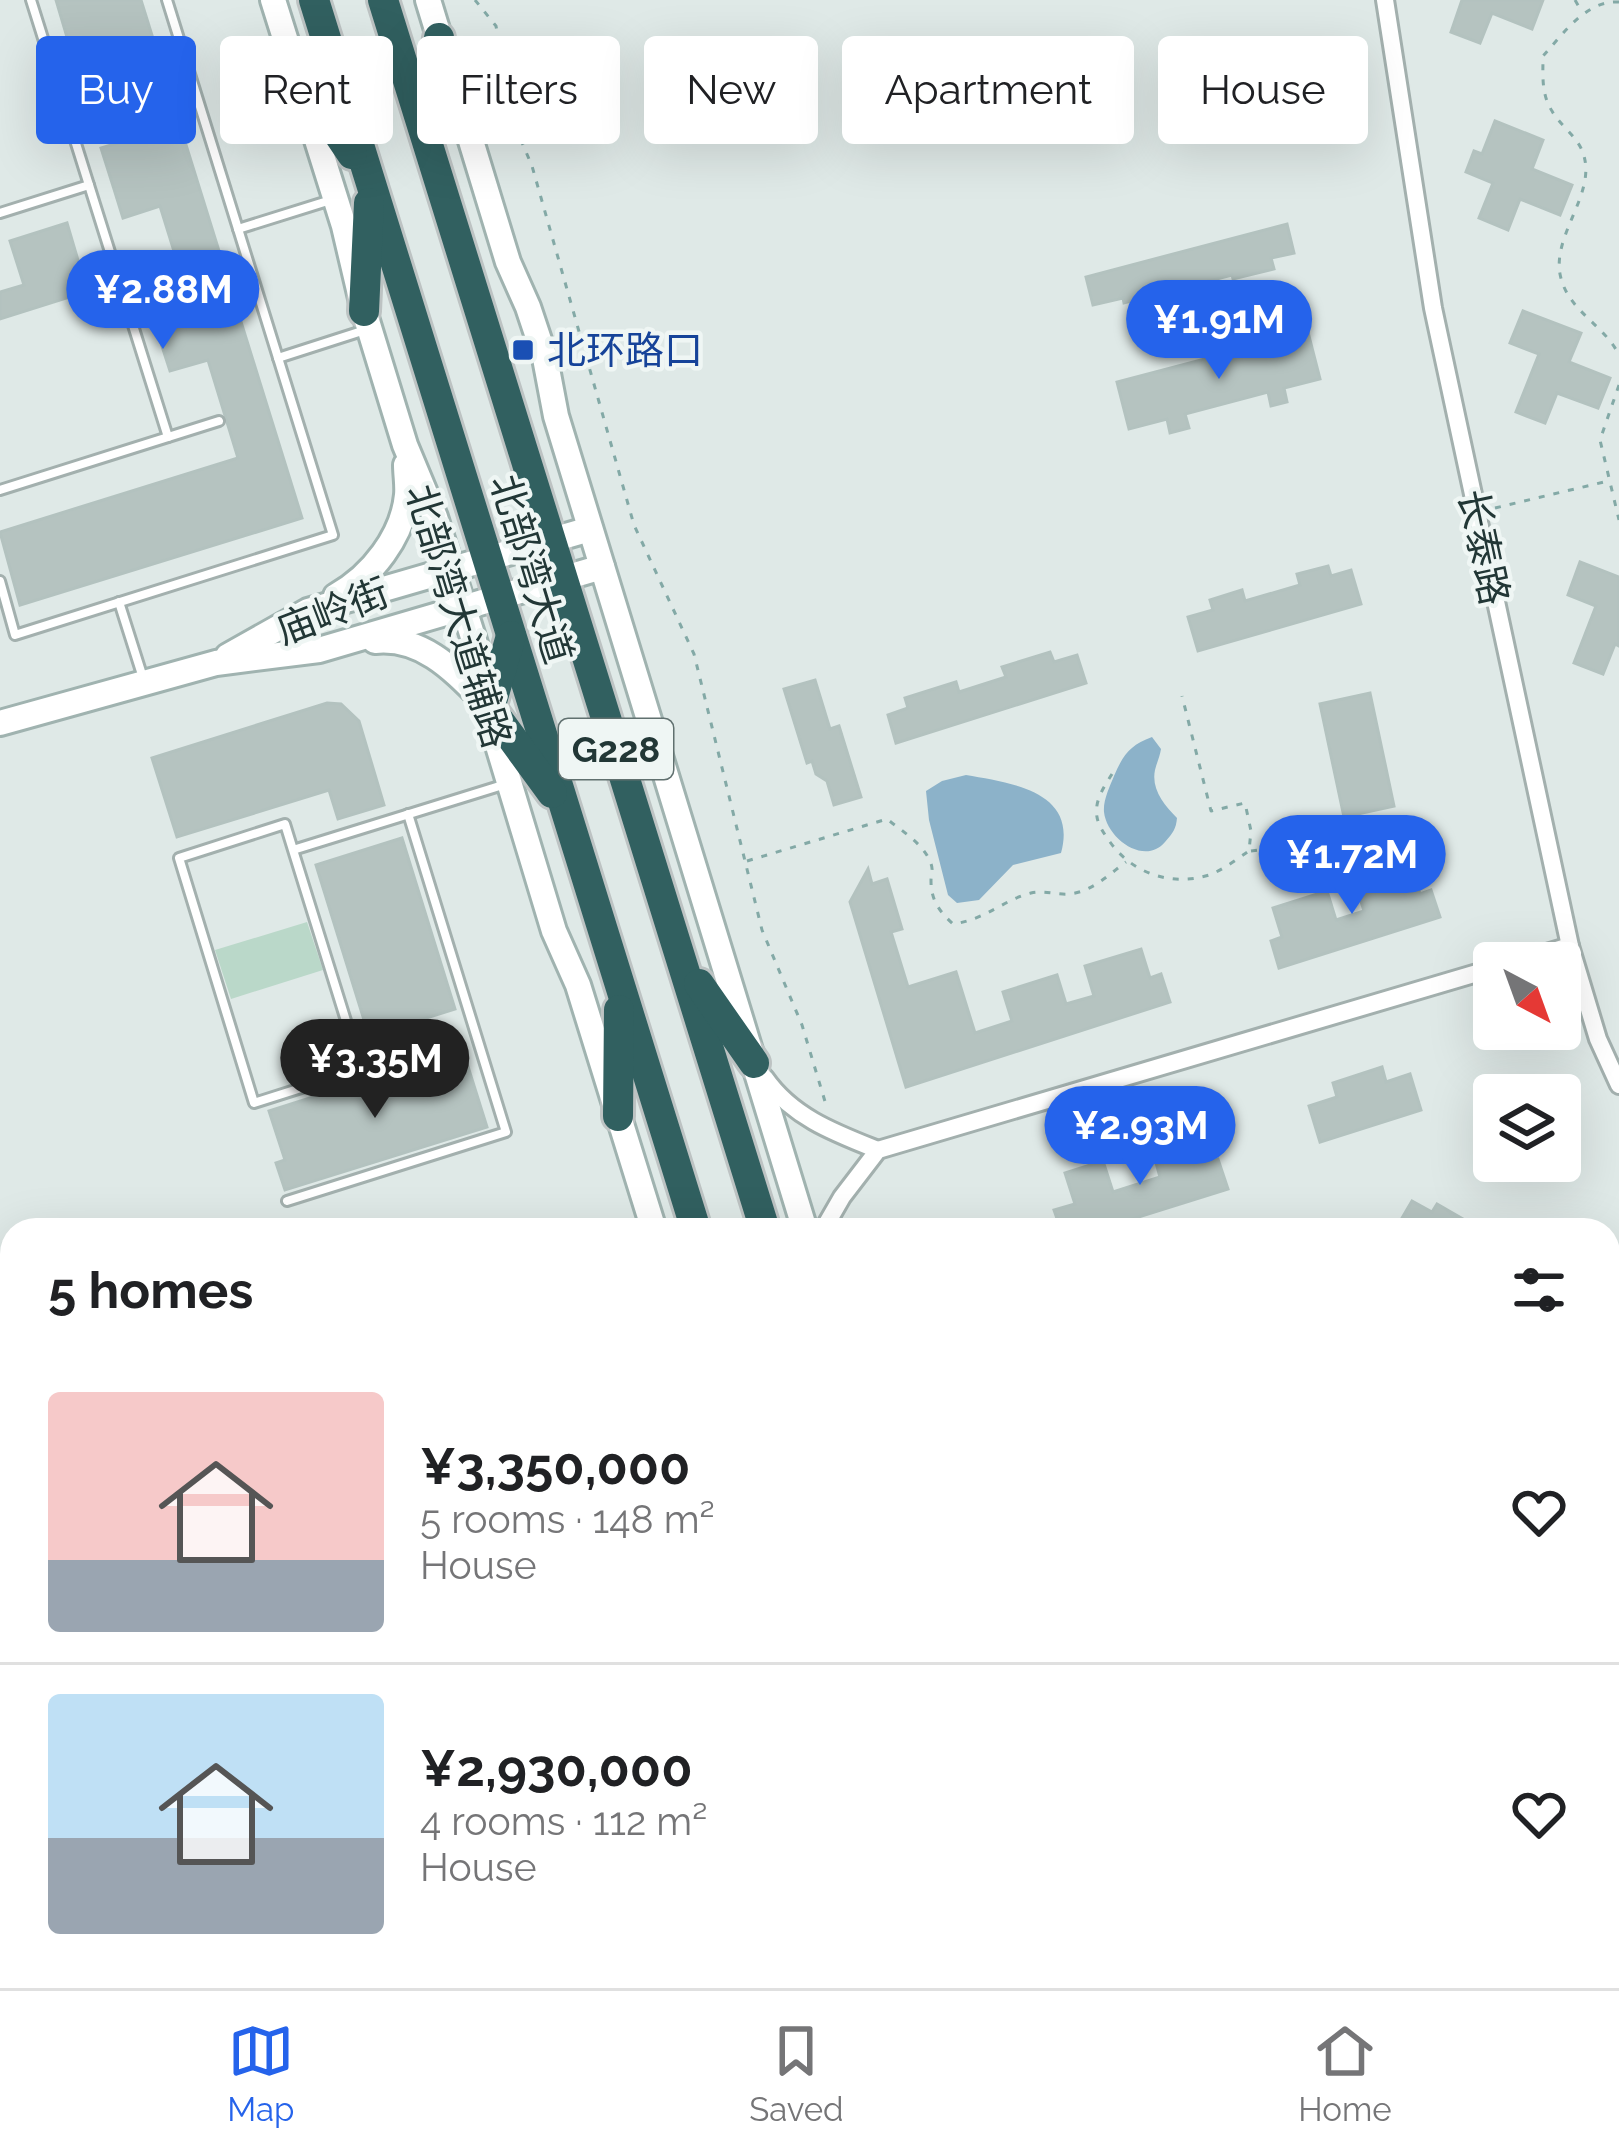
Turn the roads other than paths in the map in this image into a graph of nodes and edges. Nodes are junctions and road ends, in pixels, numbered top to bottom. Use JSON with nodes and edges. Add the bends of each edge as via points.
{"nodes":[{"id":1,"x":31,"y":0,"type":"edge"},
{"id":2,"x":167,"y":0,"type":"edge"},
{"id":3,"x":273,"y":0,"type":"edge"},
{"id":4,"x":314,"y":0,"type":"edge"},
{"id":5,"x":383,"y":0,"type":"edge"},
{"id":6,"x":428,"y":0,"type":"edge"},
{"id":7,"x":1385,"y":0,"type":"edge"},
{"id":8,"x":284,"y":36,"type":"edge"},
{"id":9,"x":438,"y":36,"type":"edge"},
{"id":10,"x":417,"y":108,"type":"edge"},
{"id":11,"x":318,"y":144,"type":"edge"},
{"id":12,"x":345,"y":144,"type":"edge"},
{"id":13,"x":428,"y":144,"type":"edge"},
{"id":14,"x":472,"y":144,"type":"edge"},
{"id":15,"x":370,"y":181,"type":"junction"},
{"id":16,"x":89,"y":185,"type":"junction"},
{"id":17,"x":335,"y":199,"type":"junction"},
{"id":18,"x":0,"y":213,"type":"edge"},
{"id":19,"x":238,"y":229,"type":"junction"},
{"id":20,"x":367,"y":320,"type":"junction"},
{"id":21,"x":278,"y":358,"type":"junction"},
{"id":22,"x":219,"y":421,"type":"dead end"},
{"id":23,"x":167,"y":437,"type":"junction"},
{"id":24,"x":405,"y":445,"type":"junction"},
{"id":25,"x":0,"y":490,"type":"edge"},
{"id":26,"x":590,"y":530,"type":"junction"},
{"id":27,"x":551,"y":541,"type":"junction"},
{"id":28,"x":488,"y":560,"type":"junction"},
{"id":29,"x":602,"y":568,"type":"junction"},
{"id":30,"x":452,"y":570,"type":"junction"},
{"id":31,"x":563,"y":579,"type":"junction"},
{"id":32,"x":0,"y":581,"type":"edge"},
{"id":33,"x":500,"y":597,"type":"junction"},
{"id":34,"x":119,"y":602,"type":"junction"},
{"id":35,"x":464,"y":608,"type":"junction"},
{"id":36,"x":308,"y":611,"type":"junction"},
{"id":37,"x":512,"y":636,"type":"junction"},
{"id":38,"x":319,"y":650,"type":"junction"},
{"id":39,"x":215,"y":663,"type":"junction"},
{"id":40,"x":144,"y":682,"type":"junction"},
{"id":41,"x":490,"y":708,"type":"junction"},
{"id":42,"x":0,"y":723,"type":"edge"},
{"id":43,"x":509,"y":782,"type":"junction"},
{"id":44,"x":566,"y":811,"type":"junction"},
{"id":45,"x":408,"y":814,"type":"junction"},
{"id":46,"x":293,"y":850,"type":"junction"},
{"id":47,"x":1569,"y":942,"type":"edge"},
{"id":48,"x":681,"y":957,"type":"junction"},
{"id":49,"x":1473,"y":974,"type":"edge"},
{"id":50,"x":619,"y":980,"type":"junction"},
{"id":51,"x":1581,"y":983,"type":"edge"},
{"id":52,"x":754,"y":1063,"type":"junction"},
{"id":53,"x":1619,"y":1085,"type":"edge"},
{"id":54,"x":618,"y":1116,"type":"junction"},
{"id":55,"x":878,"y":1150,"type":"junction"},
{"id":56,"x":287,"y":1201,"type":"dead end"},
{"id":57,"x":650,"y":1218,"type":"edge"},
{"id":58,"x":693,"y":1218,"type":"edge"},
{"id":59,"x":761,"y":1218,"type":"edge"},
{"id":60,"x":802,"y":1218,"type":"edge"},
{"id":61,"x":831,"y":1218,"type":"edge"}],
"edges":[{"from":1,"to":16,"type":"lane"},
{"from":2,"to":19,"type":"lane"},
{"from":3,"to":8,"type":"main road","name":"北部湾大道辅路"},
{"from":4,"to":15,"type":"highway","name":"北部湾大道","number":"G228"},
{"from":5,"to":10,"type":"highway","name":"北部湾大道","number":"G228"},
{"from":6,"to":9,"type":"main road"},
{"from":7,"to":47,"type":"street","name":"长泰路","via":[[1433,308]]},
{"from":11,"to":17,"type":"main road","name":"北部湾大道辅路"},
{"from":12,"to":15,"type":"highway"},
{"from":13,"to":27,"type":"highway","name":"北部湾大道","number":"G228"},
{"from":14,"to":26,"type":"main road","via":[[545,358]]},
{"from":15,"to":20,"type":"highway"},
{"from":15,"to":28,"type":"highway","name":"北部湾大道","number":"G228"},
{"from":16,"to":18,"type":"lane"},
{"from":16,"to":23,"type":"lane"},
{"from":17,"to":19,"type":"lane"},
{"from":17,"to":20,"type":"main road","name":"北部湾大道辅路"},
{"from":19,"to":21,"type":"lane"},
{"from":20,"to":21,"type":"lane"},
{"from":20,"to":24,"type":"main road","name":"北部湾大道辅路"},
{"from":21,"to":34,"type":"lane","via":[[333,535]]},
{"from":22,"to":23,"type":"lane"},
{"from":23,"to":25,"type":"lane"},
{"from":24,"to":30,"type":"main road","name":"北部湾大道辅路"},
{"from":24,"to":36,"type":"main road","via":[[407,497],[395,533],[375,566]]},
{"from":26,"to":27,"type":"main road","name":"庙岭街"},
{"from":26,"to":29,"type":"main road"},
{"from":27,"to":28,"type":"main road","name":"庙岭街"},
{"from":27,"to":31,"type":"highway","name":"北部湾大道","number":"G228"},
{"from":28,"to":30,"type":"main road","name":"庙岭街"},
{"from":28,"to":33,"type":"highway","name":"北部湾大道","number":"G228"},
{"from":29,"to":31,"type":"main road","name":"庙岭街"},
{"from":29,"to":52,"type":"main road"},
{"from":30,"to":35,"type":"main road","name":"北部湾大道辅路"},
{"from":30,"to":36,"type":"main road","name":"庙岭街"},
{"from":31,"to":33,"type":"main road","name":"庙岭街"},
{"from":31,"to":48,"type":"highway","name":"北部湾大道","number":"G228"},
{"from":32,"to":34,"type":"lane","via":[[15,635]]},
{"from":33,"to":35,"type":"main road","name":"庙岭街"},
{"from":33,"to":37,"type":"highway","name":"北部湾大道","number":"G228"},
{"from":34,"to":40,"type":"lane"},
{"from":35,"to":38,"type":"main road","name":"庙岭街"},
{"from":35,"to":41,"type":"main road","name":"北部湾大道辅路"},
{"from":36,"to":39,"type":"main road","name":"庙岭街"},
{"from":37,"to":41,"type":"highway"},
{"from":37,"to":44,"type":"highway","name":"北部湾大道","number":"G228"},
{"from":38,"to":39,"type":"main road","name":"庙岭街"},
{"from":38,"to":41,"type":"main road","via":[[400,640],[445,662]]},
{"from":39,"to":40,"type":"main road","name":"庙岭街"},
{"from":40,"to":42,"type":"main road","name":"庙岭街"},
{"from":41,"to":43,"type":"main road","name":"北部湾大道辅路"},
{"from":41,"to":44,"type":"highway"},
{"from":43,"to":45,"type":"lane"},
{"from":43,"to":54,"type":"main road","name":"北部湾大道辅路"},
{"from":44,"to":50,"type":"highway","name":"北部湾大道","number":"G228"},
{"from":45,"to":46,"type":"lane"},
{"from":45,"to":56,"type":"lane","via":[[506,1132]]},
{"from":46,"to":46,"type":"lane","via":[[361,1069],[254,1102],[178,857],[285,824]]},
{"from":48,"to":52,"type":"highway"},
{"from":48,"to":59,"type":"highway","name":"北部湾大道","number":"G228"},
{"from":49,"to":55,"type":"street"},
{"from":50,"to":54,"type":"highway"},
{"from":50,"to":58,"type":"highway","name":"北部湾大道","number":"G228"},
{"from":51,"to":53,"type":"street","name":"长泰路"},
{"from":52,"to":55,"type":"street","via":[[778,1096],[821,1127]]},
{"from":52,"to":60,"type":"main road"},
{"from":54,"to":57,"type":"main road","name":"北部湾大道辅路"},
{"from":55,"to":61,"type":"street"}]}
